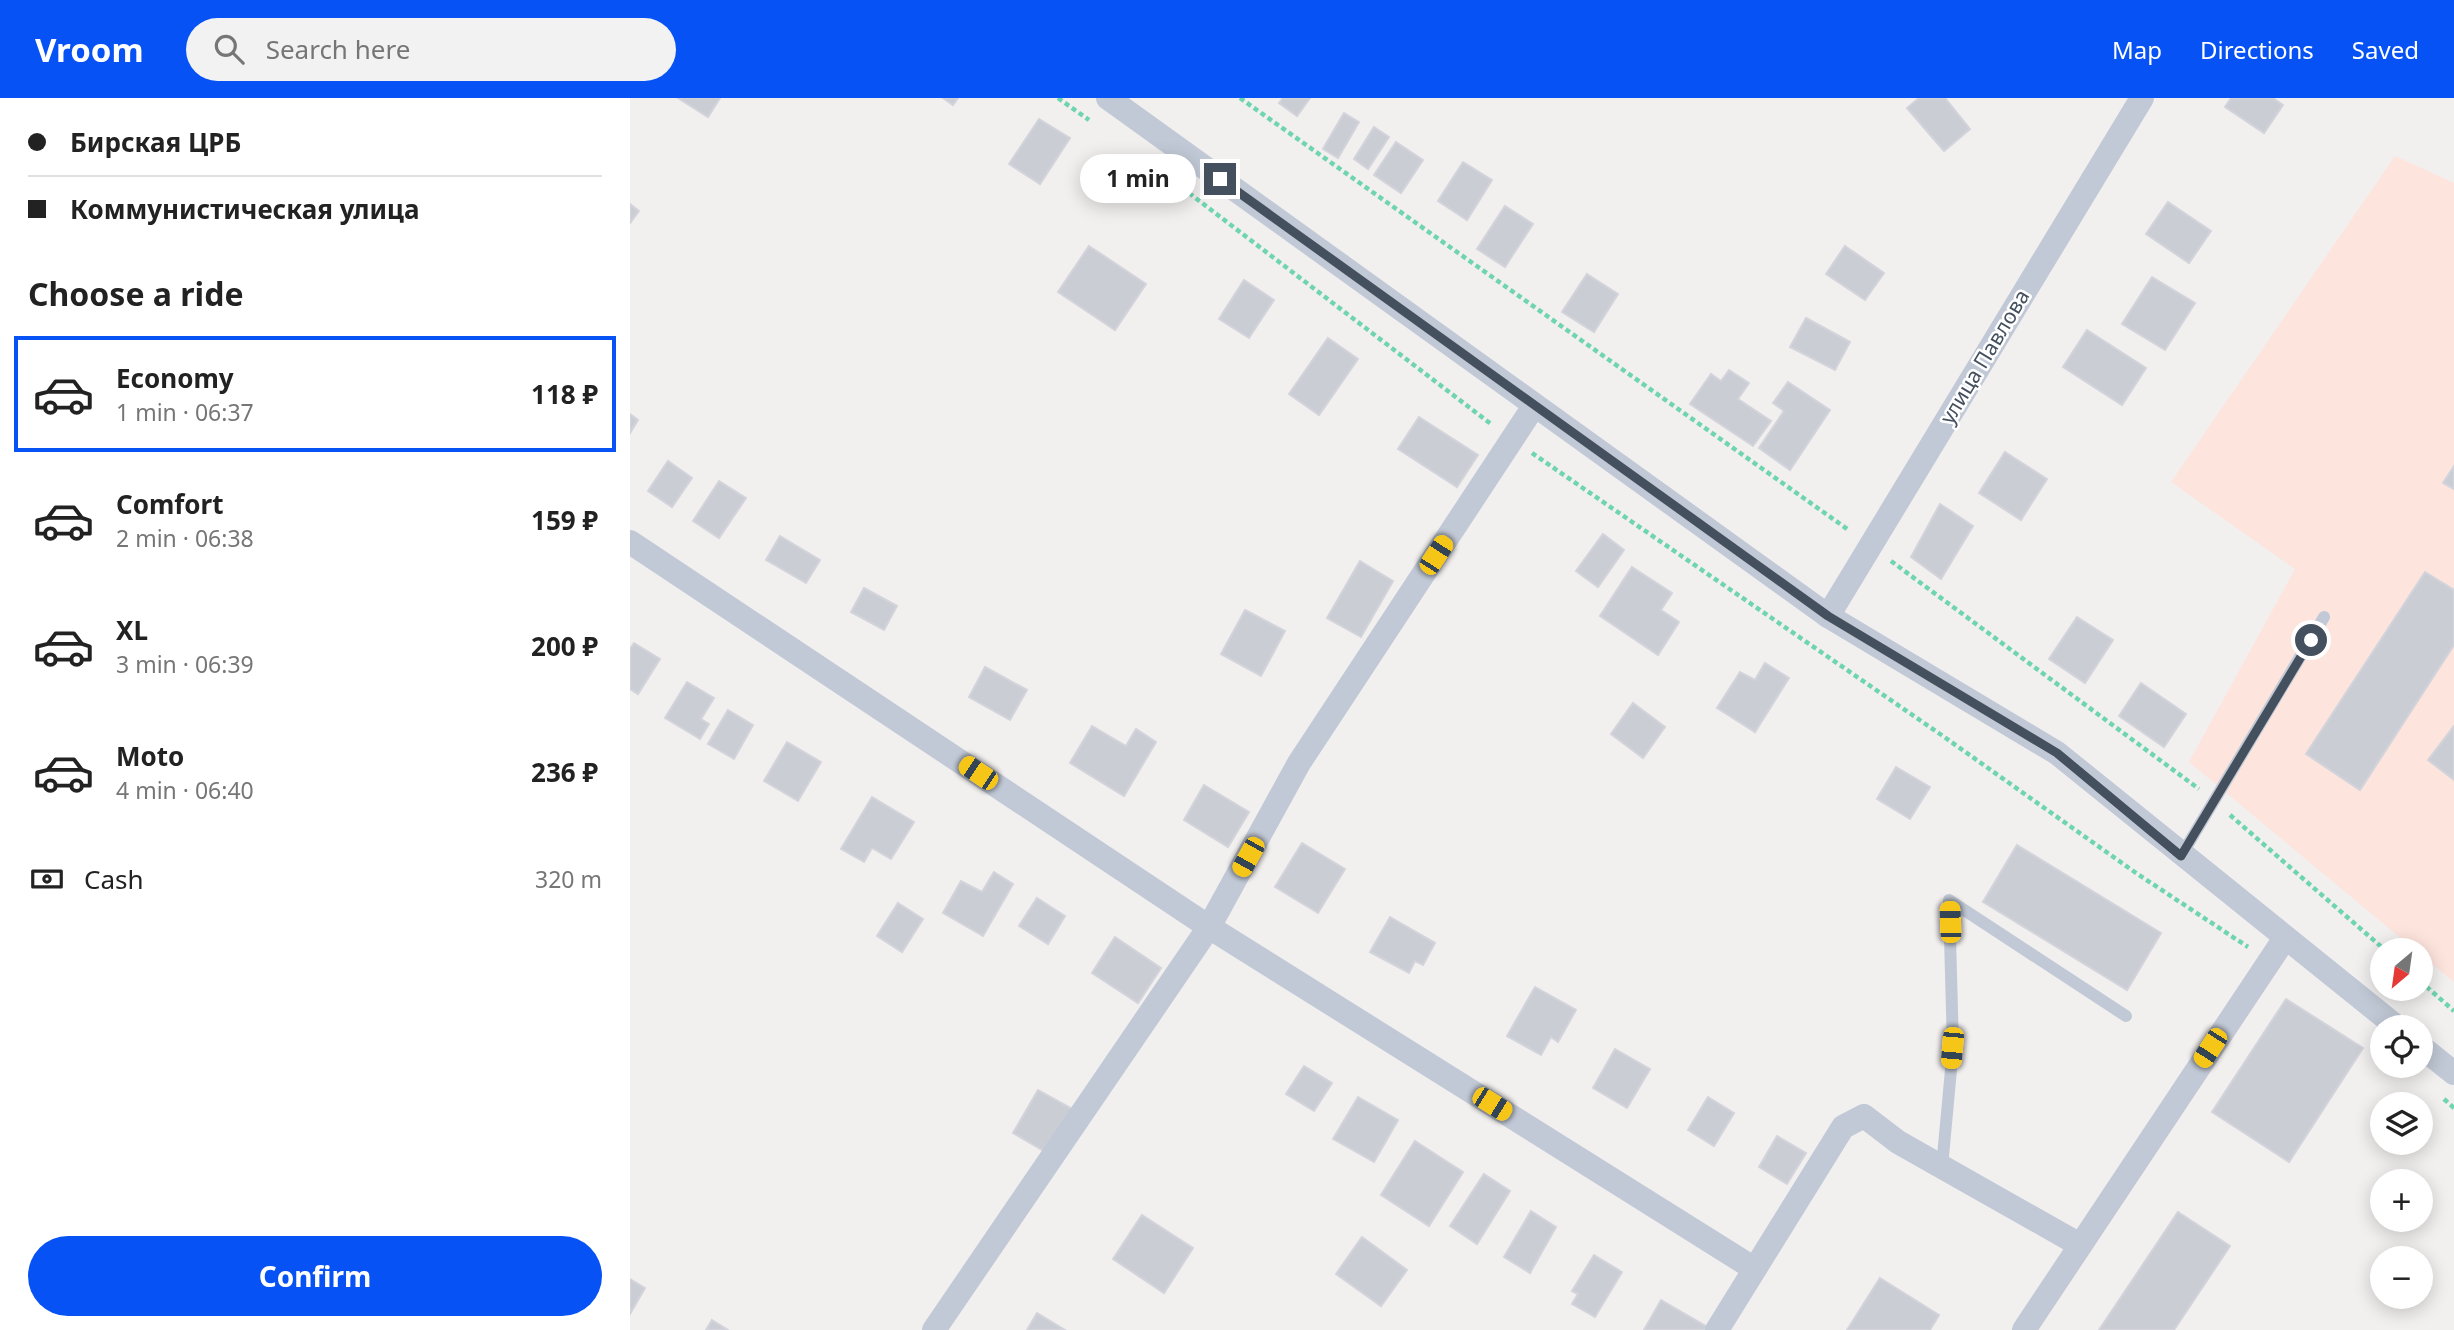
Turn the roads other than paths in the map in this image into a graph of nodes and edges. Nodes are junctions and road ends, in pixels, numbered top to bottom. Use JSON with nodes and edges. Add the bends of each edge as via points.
{"nodes":[{"id":1,"x":1108,"y":98,"type":"edge"},
{"id":2,"x":2143,"y":98,"type":"edge"},
{"id":3,"x":1534,"y":406,"type":"junction"},
{"id":4,"x":630,"y":542,"type":"edge"},
{"id":5,"x":1828,"y":616,"type":"junction"},
{"id":6,"x":2324,"y":617,"type":"dead end"},
{"id":7,"x":2181,"y":856,"type":"junction"},
{"id":8,"x":1209,"y":927,"type":"junction"},
{"id":9,"x":2285,"y":938,"type":"junction"},
{"id":10,"x":2382,"y":1015,"type":"edge"},
{"id":11,"x":2126,"y":1016,"type":"dead end"},
{"id":12,"x":2433,"y":1056,"type":"edge"},
{"id":13,"x":2454,"y":1073,"type":"edge"},
{"id":14,"x":1942,"y":1167,"type":"junction"},
{"id":15,"x":2080,"y":1245,"type":"junction"},
{"id":16,"x":1754,"y":1268,"type":"junction"},
{"id":17,"x":934,"y":1330,"type":"edge"},
{"id":18,"x":1717,"y":1330,"type":"edge"},
{"id":19,"x":2024,"y":1330,"type":"edge"}],
"edges":[{"from":1,"to":3,"type":"street"},
{"from":2,"to":5,"type":"street","name":"улица Павлова"},
{"from":3,"to":5,"type":"street"},
{"from":3,"to":8,"type":"street","via":[[1299,763]]},
{"from":4,"to":8,"type":"street"},
{"from":5,"to":7,"type":"street","via":[[2057,753]]},
{"from":6,"to":7,"type":"lane"},
{"from":7,"to":9,"type":"street"},
{"from":8,"to":16,"type":"street"},
{"from":8,"to":17,"type":"street"},
{"from":9,"to":10,"type":"street"},
{"from":9,"to":15,"type":"street"},
{"from":11,"to":14,"type":"lane","via":[[1949,900],[1952,1048]]},
{"from":12,"to":13,"type":"street"},
{"from":14,"to":15,"type":"street"},
{"from":14,"to":16,"type":"street","via":[[1864,1116],[1843,1128]]},
{"from":15,"to":19,"type":"street"},
{"from":16,"to":18,"type":"street"}]}
